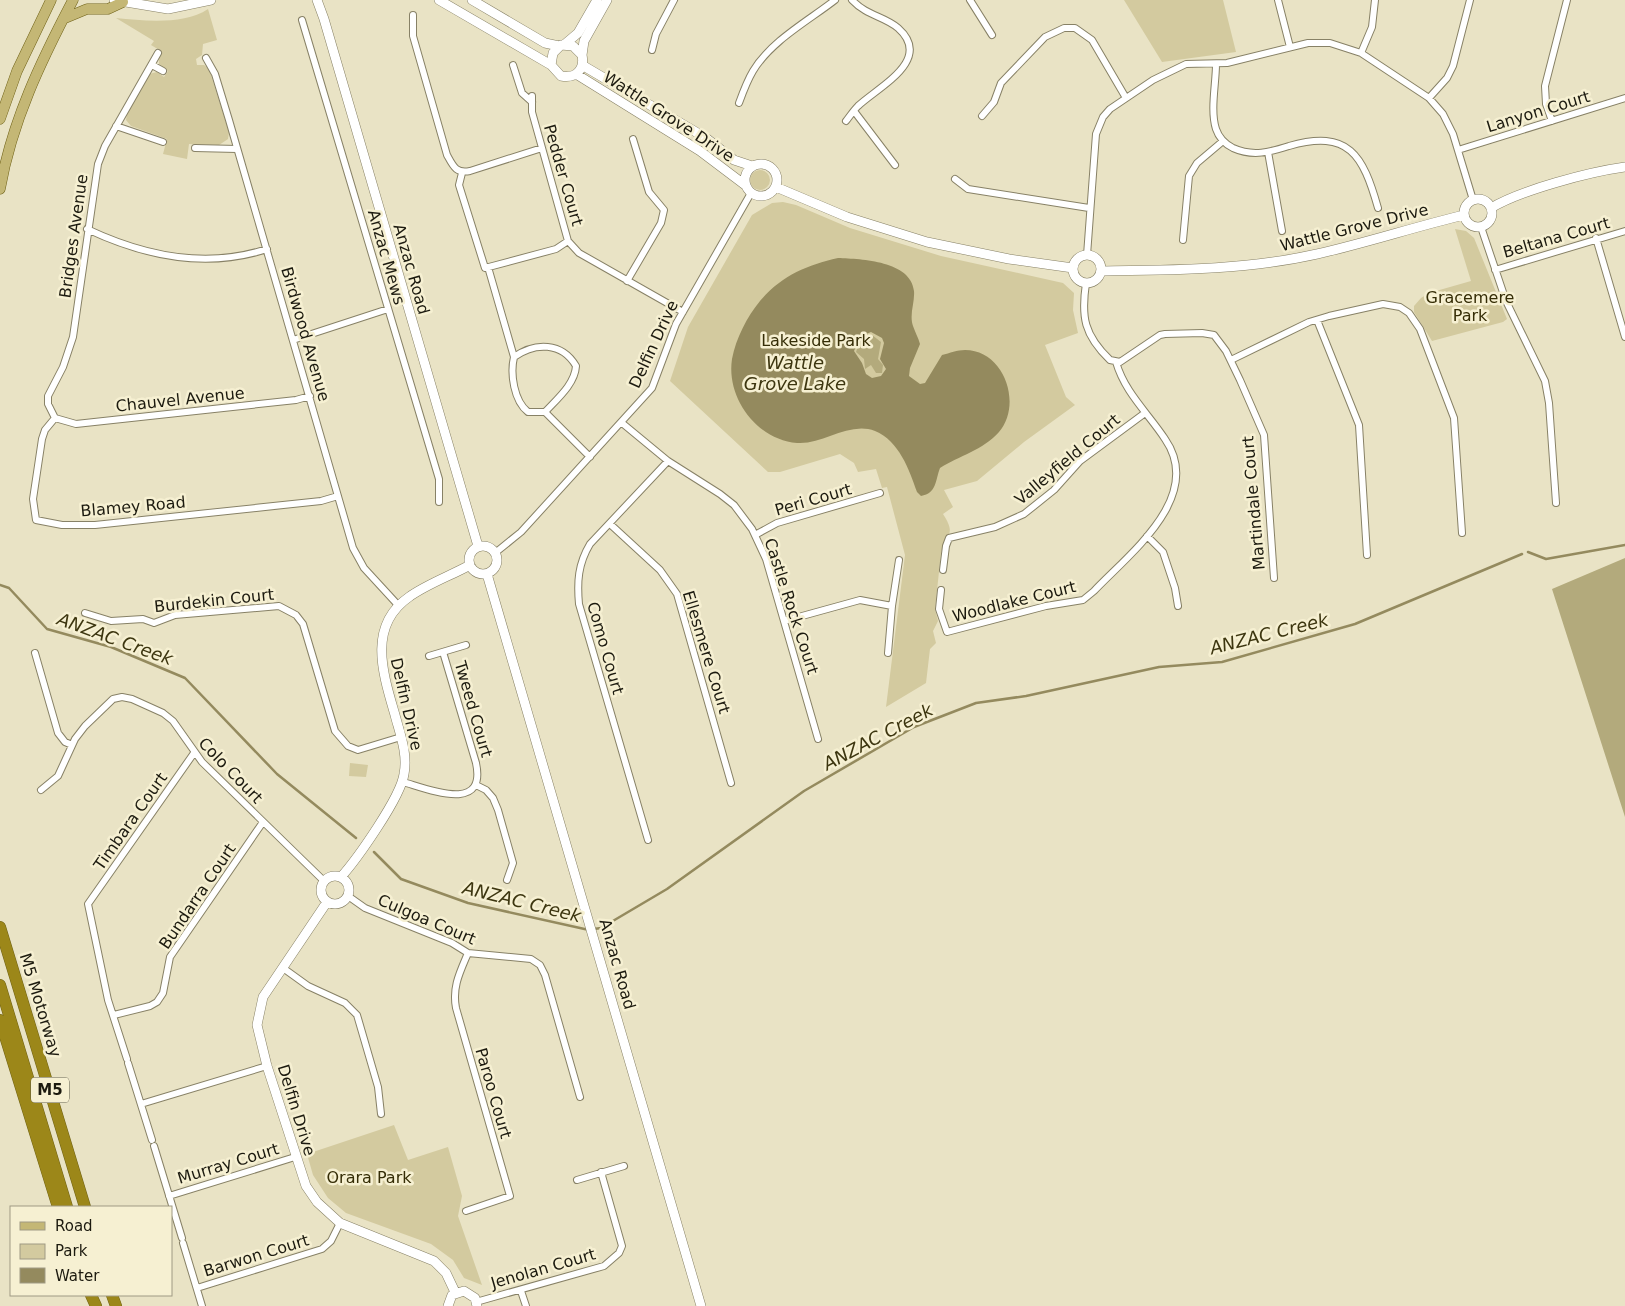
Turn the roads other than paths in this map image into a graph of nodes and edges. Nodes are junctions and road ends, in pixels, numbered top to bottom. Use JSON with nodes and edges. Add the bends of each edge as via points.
{"nodes":[{"id":1,"x":51,"y":0,"type":"edge"},
{"id":2,"x":73,"y":0,"type":"edge"},
{"id":3,"x":211,"y":0,"type":"edge"},
{"id":4,"x":316,"y":0,"type":"edge"},
{"id":5,"x":439,"y":0,"type":"edge"},
{"id":6,"x":472,"y":0,"type":"edge"},
{"id":7,"x":597,"y":0,"type":"edge"},
{"id":8,"x":607,"y":0,"type":"edge"},
{"id":9,"x":674,"y":0,"type":"edge"},
{"id":10,"x":835,"y":0,"type":"edge"},
{"id":11,"x":852,"y":0,"type":"edge"},
{"id":12,"x":970,"y":0,"type":"edge"},
{"id":13,"x":1278,"y":0,"type":"edge"},
{"id":14,"x":1374,"y":0,"type":"edge"},
{"id":15,"x":1470,"y":0,"type":"edge"},
{"id":16,"x":1567,"y":0,"type":"edge"},
{"id":17,"x":119,"y":1,"type":"edge"},
{"id":18,"x":412,"y":15,"type":"dead end"},
{"id":19,"x":63,"y":19,"type":"junction"},
{"id":20,"x":302,"y":20,"type":"dead end"},
{"id":21,"x":992,"y":35,"type":"dead end"},
{"id":22,"x":562,"y":45,"type":"junction"},
{"id":23,"x":1290,"y":47,"type":"junction"},
{"id":24,"x":652,"y":50,"type":"dead end"},
{"id":25,"x":158,"y":53,"type":"dead end"},
{"id":26,"x":1362,"y":53,"type":"junction"},
{"id":27,"x":582,"y":55,"type":"junction"},
{"id":28,"x":206,"y":58,"type":"dead end"},
{"id":29,"x":1216,"y":64,"type":"junction"},
{"id":30,"x":152,"y":65,"type":"junction"},
{"id":31,"x":513,"y":65,"type":"dead end"},
{"id":32,"x":551,"y":65,"type":"junction"},
{"id":33,"x":582,"y":65,"type":"junction"},
{"id":34,"x":163,"y":71,"type":"dead end"},
{"id":35,"x":576,"y":74,"type":"junction"},
{"id":36,"x":1126,"y":98,"type":"junction"},
{"id":37,"x":1429,"y":98,"type":"junction"},
{"id":38,"x":1625,"y":98,"type":"edge"},
{"id":39,"x":739,"y":103,"type":"dead end"},
{"id":40,"x":854,"y":111,"type":"junction"},
{"id":41,"x":982,"y":116,"type":"dead end"},
{"id":42,"x":0,"y":119,"type":"edge"},
{"id":43,"x":846,"y":121,"type":"dead end"},
{"id":44,"x":1552,"y":121,"type":"junction"},
{"id":45,"x":116,"y":126,"type":"junction"},
{"id":46,"x":633,"y":138,"type":"dead end"},
{"id":47,"x":1223,"y":141,"type":"junction"},
{"id":48,"x":163,"y":142,"type":"dead end"},
{"id":49,"x":195,"y":148,"type":"dead end"},
{"id":50,"x":542,"y":148,"type":"junction"},
{"id":51,"x":237,"y":149,"type":"junction"},
{"id":52,"x":1458,"y":150,"type":"junction"},
{"id":53,"x":1268,"y":152,"type":"junction"},
{"id":54,"x":894,"y":165,"type":"dead end"},
{"id":55,"x":752,"y":166,"type":"junction"},
{"id":56,"x":1625,"y":166,"type":"edge"},
{"id":57,"x":462,"y":173,"type":"junction"},
{"id":58,"x":955,"y":179,"type":"dead end"},
{"id":59,"x":745,"y":185,"type":"junction"},
{"id":60,"x":776,"y":187,"type":"junction"},
{"id":61,"x":0,"y":189,"type":"edge"},
{"id":62,"x":751,"y":193,"type":"junction"},
{"id":63,"x":1473,"y":200,"type":"junction"},
{"id":64,"x":1090,"y":208,"type":"junction"},
{"id":65,"x":1378,"y":208,"type":"dead end"},
{"id":66,"x":1491,"y":208,"type":"junction"},
{"id":67,"x":1464,"y":215,"type":"junction"},
{"id":68,"x":1481,"y":227,"type":"junction"},
{"id":69,"x":87,"y":230,"type":"junction"},
{"id":70,"x":1282,"y":231,"type":"dead end"},
{"id":71,"x":1625,"y":231,"type":"edge"},
{"id":72,"x":1596,"y":238,"type":"junction"},
{"id":73,"x":1183,"y":240,"type":"dead end"},
{"id":74,"x":568,"y":241,"type":"junction"},
{"id":75,"x":267,"y":249,"type":"junction"},
{"id":76,"x":1087,"y":255,"type":"junction"},
{"id":77,"x":488,"y":268,"type":"junction"},
{"id":78,"x":1073,"y":268,"type":"junction"},
{"id":79,"x":1495,"y":270,"type":"junction"},
{"id":80,"x":1101,"y":271,"type":"junction"},
{"id":81,"x":627,"y":281,"type":"junction"},
{"id":82,"x":1086,"y":283,"type":"junction"},
{"id":83,"x":388,"y":309,"type":"junction"},
{"id":84,"x":683,"y":312,"type":"junction"},
{"id":85,"x":1317,"y":320,"type":"junction"},
{"id":86,"x":1625,"y":337,"type":"edge"},
{"id":87,"x":293,"y":340,"type":"junction"},
{"id":88,"x":514,"y":357,"type":"junction"},
{"id":89,"x":1231,"y":360,"type":"junction"},
{"id":90,"x":1116,"y":362,"type":"junction"},
{"id":91,"x":310,"y":396,"type":"junction"},
{"id":92,"x":545,"y":412,"type":"junction"},
{"id":93,"x":1145,"y":413,"type":"junction"},
{"id":94,"x":55,"y":418,"type":"junction"},
{"id":95,"x":622,"y":423,"type":"junction"},
{"id":96,"x":590,"y":458,"type":"junction"},
{"id":97,"x":668,"y":461,"type":"junction"},
{"id":98,"x":880,"y":493,"type":"dead end"},
{"id":99,"x":338,"y":496,"type":"junction"},
{"id":100,"x":439,"y":502,"type":"dead end"},
{"id":101,"x":1556,"y":503,"type":"dead end"},
{"id":102,"x":610,"y":524,"type":"junction"},
{"id":103,"x":1462,"y":533,"type":"dead end"},
{"id":104,"x":755,"y":535,"type":"junction"},
{"id":105,"x":1147,"y":536,"type":"junction"},
{"id":106,"x":478,"y":546,"type":"junction"},
{"id":107,"x":495,"y":553,"type":"junction"},
{"id":108,"x":1367,"y":555,"type":"dead end"},
{"id":109,"x":899,"y":560,"type":"dead end"},
{"id":110,"x":470,"y":565,"type":"junction"},
{"id":111,"x":943,"y":570,"type":"dead end"},
{"id":112,"x":486,"y":574,"type":"junction"},
{"id":113,"x":1274,"y":578,"type":"dead end"},
{"id":114,"x":941,"y":590,"type":"dead end"},
{"id":115,"x":398,"y":605,"type":"junction"},
{"id":116,"x":892,"y":606,"type":"junction"},
{"id":117,"x":1178,"y":606,"type":"dead end"},
{"id":118,"x":85,"y":613,"type":"dead end"},
{"id":119,"x":784,"y":621,"type":"junction"},
{"id":120,"x":466,"y":644,"type":"dead end"},
{"id":121,"x":443,"y":652,"type":"junction"},
{"id":122,"x":35,"y":653,"type":"dead end"},
{"id":123,"x":888,"y":653,"type":"dead end"},
{"id":124,"x":429,"y":656,"type":"dead end"},
{"id":125,"x":401,"y":737,"type":"junction"},
{"id":126,"x":818,"y":740,"type":"dead end"},
{"id":127,"x":72,"y":745,"type":"junction"},
{"id":128,"x":194,"y":753,"type":"junction"},
{"id":129,"x":403,"y":782,"type":"junction"},
{"id":130,"x":731,"y":783,"type":"dead end"},
{"id":131,"x":476,"y":785,"type":"junction"},
{"id":132,"x":41,"y":790,"type":"dead end"},
{"id":133,"x":263,"y":822,"type":"junction"},
{"id":134,"x":648,"y":840,"type":"dead end"},
{"id":135,"x":341,"y":877,"type":"junction"},
{"id":136,"x":507,"y":880,"type":"dead end"},
{"id":137,"x":324,"y":881,"type":"junction"},
{"id":138,"x":348,"y":896,"type":"junction"},
{"id":139,"x":327,"y":902,"type":"junction"},
{"id":140,"x":0,"y":916,"type":"edge"},
{"id":141,"x":0,"y":927,"type":"edge"},
{"id":142,"x":468,"y":952,"type":"junction"},
{"id":143,"x":283,"y":968,"type":"junction"},
{"id":144,"x":14,"y":972,"type":"junction"},
{"id":145,"x":0,"y":985,"type":"edge"},
{"id":146,"x":114,"y":1015,"type":"junction"},
{"id":147,"x":0,"y":1020,"type":"edge"},
{"id":148,"x":267,"y":1066,"type":"junction"},
{"id":149,"x":580,"y":1097,"type":"dead end"},
{"id":150,"x":141,"y":1104,"type":"junction"},
{"id":151,"x":381,"y":1114,"type":"dead end"},
{"id":152,"x":295,"y":1157,"type":"junction"},
{"id":153,"x":624,"y":1166,"type":"dead end"},
{"id":154,"x":601,"y":1172,"type":"junction"},
{"id":155,"x":577,"y":1180,"type":"dead end"},
{"id":156,"x":169,"y":1196,"type":"junction"},
{"id":157,"x":58,"y":1206,"type":"edge"},
{"id":158,"x":67,"y":1206,"type":"edge"},
{"id":159,"x":86,"y":1206,"type":"edge"},
{"id":160,"x":172,"y":1206,"type":"edge"},
{"id":161,"x":172,"y":1206,"type":"edge"},
{"id":162,"x":466,"y":1211,"type":"dead end"},
{"id":163,"x":340,"y":1223,"type":"junction"},
{"id":164,"x":182,"y":1240,"type":"joint"},
{"id":165,"x":197,"y":1288,"type":"junction"},
{"id":166,"x":521,"y":1291,"type":"junction"},
{"id":167,"x":455,"y":1292,"type":"junction"},
{"id":168,"x":476,"y":1304,"type":"edge"},
{"id":169,"x":202,"y":1306,"type":"edge"},
{"id":170,"x":448,"y":1306,"type":"edge"},
{"id":171,"x":526,"y":1306,"type":"edge"},
{"id":172,"x":701,"y":1306,"type":"edge"}],
"edges":[{"from":1,"to":42,"type":"main road","via":[[17,71]]},
{"from":2,"to":19,"type":"main road"},
{"from":3,"to":17,"type":"street","via":[[168,9]]},
{"from":4,"to":106,"type":"street","name":"Anzac Road"},
{"from":5,"to":32,"type":"street"},
{"from":6,"to":22,"type":"street","via":[[545,43]]},
{"from":7,"to":22,"type":"street","via":[[578,33]]},
{"from":8,"to":27,"type":"street","via":[[583,43]]},
{"from":9,"to":24,"type":"street","via":[[656,34]]},
{"from":10,"to":39,"type":"street","via":[[760,60]]},
{"from":11,"to":40,"type":"street","via":[[900,30],[910,52],[901,71]]},
{"from":12,"to":21,"type":"street"},
{"from":13,"to":23,"type":"street"},
{"from":14,"to":26,"type":"street","via":[[1372,27]]},
{"from":15,"to":37,"type":"street","via":[[1453,66]]},
{"from":16,"to":44,"type":"street","via":[[1545,86],[1546,104]]},
{"from":17,"to":19,"type":"main road","via":[[108,9],[86,9]]},
{"from":18,"to":57,"type":"street","via":[[413,36],[447,155]]},
{"from":19,"to":61,"type":"main road","via":[[14,129]]},
{"from":20,"to":83,"type":"street","name":"Anzac Mews"},
{"from":22,"to":27,"type":"street","via":[[575,47]]},
{"from":22,"to":32,"type":"street","via":[[551,57]]},
{"from":23,"to":26,"type":"street","via":[[1320,42]]},
{"from":23,"to":29,"type":"street"},
{"from":25,"to":30,"type":"street","name":"Bridges Avenue"},
{"from":26,"to":37,"type":"street"},
{"from":27,"to":33,"type":"street"},
{"from":28,"to":51,"type":"street","name":"Birdwood Avenue","via":[[215,74]]},
{"from":29,"to":36,"type":"street","via":[[1186,64]]},
{"from":29,"to":47,"type":"street","via":[[1214,118]]},
{"from":30,"to":34,"type":"street"},
{"from":30,"to":45,"type":"street","name":"Bridges Avenue"},
{"from":31,"to":50,"type":"street","name":"Pedder Court","via":[[522,92],[532,99],[532,112]]},
{"from":32,"to":35,"type":"street","via":[[561,76]]},
{"from":33,"to":35,"type":"street"},
{"from":33,"to":55,"type":"street","name":"Wattle Grove Drive","via":[[706,138],[734,160]]},
{"from":35,"to":59,"type":"street","name":"Wattle Grove Drive","via":[[700,150]]},
{"from":36,"to":41,"type":"street","via":[[1092,40],[1075,28],[1064,28],[1045,37],[1001,83],[994,102]]},
{"from":36,"to":64,"type":"street","via":[[1110,109],[1099,126]]},
{"from":37,"to":52,"type":"street","via":[[1442,114]]},
{"from":38,"to":44,"type":"street","name":"Lanyon Court"},
{"from":40,"to":43,"type":"street"},
{"from":40,"to":54,"type":"street"},
{"from":44,"to":52,"type":"street","name":"Lanyon Court"},
{"from":45,"to":48,"type":"street"},
{"from":45,"to":69,"type":"street","name":"Bridges Avenue","via":[[98,164]]},
{"from":46,"to":81,"type":"street","via":[[649,192],[664,210],[661,223]]},
{"from":47,"to":53,"type":"street","via":[[1246,152]]},
{"from":47,"to":73,"type":"street","via":[[1197,163],[1189,176]]},
{"from":49,"to":51,"type":"street"},
{"from":50,"to":57,"type":"street"},
{"from":50,"to":74,"type":"street","name":"Pedder Court"},
{"from":51,"to":75,"type":"street","name":"Birdwood Avenue"},
{"from":52,"to":63,"type":"street"},
{"from":53,"to":65,"type":"street","via":[[1313,140],[1344,146],[1364,167]]},
{"from":53,"to":70,"type":"street"},
{"from":55,"to":59,"type":"street","via":[[745,174]]},
{"from":55,"to":60,"type":"street","via":[[762,164],[772,168],[777,176]]},
{"from":56,"to":66,"type":"street","via":[[1513,198]]},
{"from":57,"to":77,"type":"street","via":[[459,185],[483,267]]},
{"from":58,"to":64,"type":"street","via":[[968,189]]},
{"from":59,"to":62,"type":"street"},
{"from":60,"to":62,"type":"street","via":[[765,196]]},
{"from":60,"to":78,"type":"street","via":[[847,217],[927,242],[985,255]]},
{"from":62,"to":84,"type":"street","name":"Delfin Drive"},
{"from":63,"to":66,"type":"street","via":[[1484,200]]},
{"from":63,"to":67,"type":"street","via":[[1467,204]]},
{"from":64,"to":76,"type":"street"},
{"from":66,"to":68,"type":"street","via":[[1490,220]]},
{"from":67,"to":68,"type":"street","via":[[1470,225]]},
{"from":67,"to":80,"type":"street","name":"Wattle Grove Drive","via":[[1316,255],[1267,263],[1216,269]]},
{"from":68,"to":79,"type":"street"},
{"from":69,"to":75,"type":"street","via":[[138,250],[182,258],[232,257]]},
{"from":69,"to":94,"type":"street","name":"Bridges Avenue","via":[[73,337],[48,396]]},
{"from":71,"to":72,"type":"street","name":"Beltana Court"},
{"from":72,"to":79,"type":"street","name":"Beltana Court"},
{"from":72,"to":86,"type":"street"},
{"from":74,"to":77,"type":"street","via":[[556,249]]},
{"from":74,"to":81,"type":"street","name":"Pedder Court","via":[[579,253]]},
{"from":75,"to":87,"type":"street","name":"Birdwood Avenue"},
{"from":76,"to":78,"type":"street","via":[[1079,257]]},
{"from":76,"to":80,"type":"street","via":[[1098,260]]},
{"from":77,"to":88,"type":"street"},
{"from":78,"to":82,"type":"street","via":[[1076,278]]},
{"from":79,"to":101,"type":"street","via":[[1506,301],[1545,381]]},
{"from":80,"to":82,"type":"street","via":[[1098,279]]},
{"from":81,"to":84,"type":"street","name":"Pedder Court"},
{"from":82,"to":90,"type":"street","via":[[1082,307],[1085,326],[1105,355]]},
{"from":83,"to":87,"type":"street"},
{"from":83,"to":100,"type":"street","name":"Anzac Mews","via":[[439,479]]},
{"from":84,"to":95,"type":"street","name":"Delfin Drive","via":[[652,388]]},
{"from":85,"to":89,"type":"street"},
{"from":85,"to":103,"type":"street","via":[[1383,304],[1400,307],[1416,320],[1454,418]]},
{"from":85,"to":108,"type":"street","via":[[1359,425]]},
{"from":87,"to":91,"type":"street","name":"Birdwood Avenue"},
{"from":88,"to":92,"type":"street","via":[[511,370],[520,402],[528,412]]},
{"from":88,"to":92,"type":"street","via":[[523,351],[547,346],[566,354],[576,366],[571,382]]},
{"from":89,"to":90,"type":"street","name":"Martindale Court","via":[[1214,335],[1193,332],[1160,335]]},
{"from":89,"to":113,"type":"street","name":"Martindale Court","via":[[1264,435]]},
{"from":90,"to":93,"type":"street","name":"Woodlake Court","via":[[1121,379]]},
{"from":91,"to":94,"type":"street","name":"Chauvel Avenue","via":[[76,424]]},
{"from":91,"to":99,"type":"street","name":"Birdwood Avenue"},
{"from":92,"to":96,"type":"street"},
{"from":93,"to":105,"type":"street","name":"Woodlake Court","via":[[1166,439],[1176,471],[1176,485],[1169,506]]},
{"from":93,"to":111,"type":"street","name":"Valleyfield Court","via":[[1080,461],[1054,490],[1024,514],[1001,525],[949,538]]},
{"from":94,"to":99,"type":"street","name":"Blamey Road","via":[[42,439],[33,500],[36,520],[62,525],[95,525]]},
{"from":95,"to":96,"type":"street","name":"Delfin Drive"},
{"from":95,"to":97,"type":"street","name":"Castle Rock Court"},
{"from":96,"to":107,"type":"street","name":"Delfin Drive","via":[[521,532]]},
{"from":97,"to":102,"type":"street","name":"Como Court"},
{"from":97,"to":104,"type":"street","name":"Castle Rock Court","via":[[727,500]]},
{"from":98,"to":104,"type":"street","name":"Peri Court","via":[[777,522]]},
{"from":99,"to":115,"type":"street","name":"Birdwood Avenue","via":[[358,559]]},
{"from":102,"to":130,"type":"street","name":"Ellesmere Court","via":[[660,570],[677,594]]},
{"from":102,"to":134,"type":"street","name":"Como Court","via":[[590,544],[582,558],[578,572],[579,604]]},
{"from":104,"to":119,"type":"street","name":"Castle Rock Court"},
{"from":105,"to":114,"type":"street","name":"Woodlake Court","via":[[1083,600],[1046,606],[947,632],[939,609]]},
{"from":105,"to":117,"type":"street","via":[[1162,552]]},
{"from":106,"to":107,"type":"street","via":[[489,547]]},
{"from":106,"to":110,"type":"street","via":[[470,555]]},
{"from":107,"to":112,"type":"street","via":[[496,566]]},
{"from":109,"to":116,"type":"street"},
{"from":110,"to":112,"type":"street","via":[[477,573]]},
{"from":110,"to":115,"type":"street","name":"Delfin Drive"},
{"from":112,"to":172,"type":"street","name":"Anzac Road"},
{"from":115,"to":125,"type":"street","name":"Delfin Drive","via":[[384,630],[380,656]]},
{"from":116,"to":119,"type":"street","via":[[860,600]]},
{"from":116,"to":123,"type":"street"},
{"from":118,"to":125,"type":"street","name":"Burdekin Court","via":[[111,621],[137,618],[154,623],[174,615],[279,606],[296,615],[303,624],[335,731],[341,740],[358,750]]},
{"from":119,"to":126,"type":"street","name":"Castle Rock Court"},
{"from":120,"to":121,"type":"street","name":"Tweed Court"},
{"from":121,"to":124,"type":"street","name":"Tweed Court"},
{"from":121,"to":131,"type":"street","name":"Tweed Court","via":[[476,763]]},
{"from":122,"to":127,"type":"street","via":[[58,733]]},
{"from":125,"to":129,"type":"street","name":"Delfin Drive","via":[[405,758]]},
{"from":127,"to":128,"type":"street","name":"Colo Court","via":[[79,732],[109,702],[122,697],[163,712],[173,721]]},
{"from":127,"to":132,"type":"street","name":"Colo Court","via":[[58,776]]},
{"from":128,"to":133,"type":"street","name":"Colo Court"},
{"from":128,"to":146,"type":"street","name":"Timbara Court","via":[[88,904]]},
{"from":129,"to":131,"type":"street","via":[[450,795],[469,792]]},
{"from":129,"to":135,"type":"street","name":"Delfin Drive"},
{"from":131,"to":136,"type":"street","via":[[486,790],[498,810],[513,862]]},
{"from":133,"to":137,"type":"street","name":"Colo Court"},
{"from":133,"to":146,"type":"street","name":"Bundarra Court","via":[[170,957],[163,993],[157,1002]]},
{"from":135,"to":137,"type":"street","via":[[333,876]]},
{"from":135,"to":138,"type":"street","via":[[347,883]]},
{"from":137,"to":139,"type":"street","via":[[321,892]]},
{"from":138,"to":139,"type":"street","via":[[339,904]]},
{"from":138,"to":142,"type":"street","name":"Culgoa Court","via":[[365,908]]},
{"from":139,"to":143,"type":"street","name":"Delfin Drive"},
{"from":140,"to":144,"type":"highway"},
{"from":141,"to":144,"type":"highway","name":"M5 Motorway","number":"M5"},
{"from":142,"to":149,"type":"street","name":"Culgoa Court","via":[[531,959],[540,965]]},
{"from":142,"to":162,"type":"street","name":"Paroo Court","via":[[453,996],[510,1196]]},
{"from":143,"to":148,"type":"street","name":"Delfin Drive","via":[[263,997],[259,1011],[257,1025]]},
{"from":143,"to":151,"type":"street","via":[[308,986],[344,1003],[358,1015],[378,1087]]},
{"from":144,"to":159,"type":"highway","name":"M5 Motorway","number":"M5"},
{"from":145,"to":158,"type":"highway","name":"M5 Motorway","number":"M5"},
{"from":146,"to":150,"type":"street"},
{"from":147,"to":157,"type":"highway"},
{"from":148,"to":150,"type":"street"},
{"from":148,"to":152,"type":"street","name":"Delfin Drive"},
{"from":150,"to":156,"type":"street","name":"Murray Court"},
{"from":152,"to":156,"type":"street","name":"Murray Court"},
{"from":152,"to":163,"type":"street","name":"Delfin Drive","via":[[310,1193]]},
{"from":153,"to":154,"type":"street"},
{"from":154,"to":155,"type":"street"},
{"from":154,"to":166,"type":"street","name":"Jenolan Court","via":[[620,1234],[622,1246],[619,1253],[604,1266]]},
{"from":156,"to":161,"type":"street","name":"Murray Court"},
{"from":160,"to":164,"type":"street","name":"Murray Court"},
{"from":163,"to":165,"type":"street","name":"Barwon Court","via":[[332,1241],[322,1249]]},
{"from":163,"to":167,"type":"street","name":"Delfin Drive","via":[[434,1261],[450,1279]]},
{"from":164,"to":165,"type":"street","name":"Barwon Court"},
{"from":165,"to":169,"type":"street","name":"Barwon Court"},
{"from":166,"to":168,"type":"street","name":"Jenolan Court"},
{"from":166,"to":171,"type":"street"},
{"from":167,"to":168,"type":"street","via":[[468,1292]]},
{"from":167,"to":170,"type":"street"}]}
